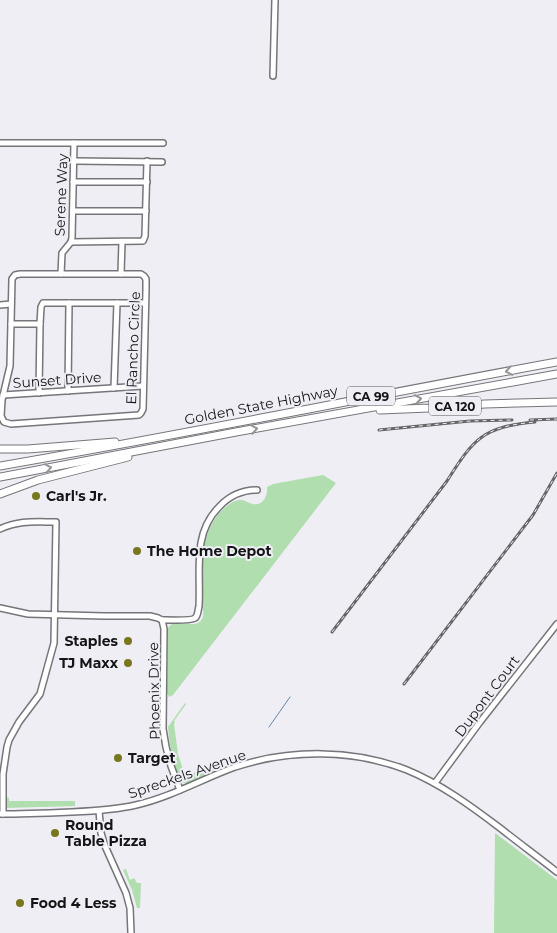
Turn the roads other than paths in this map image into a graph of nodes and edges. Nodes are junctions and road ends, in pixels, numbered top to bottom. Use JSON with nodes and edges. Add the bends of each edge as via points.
{"nodes":[{"id":1,"x":275,"y":0,"type":"edge"},
{"id":2,"x":273,"y":76,"type":"dead end"},
{"id":3,"x":0,"y":143,"type":"edge"},
{"id":4,"x":74,"y":143,"type":"junction"},
{"id":5,"x":163,"y":143,"type":"dead end"},
{"id":6,"x":74,"y":161,"type":"junction"},
{"id":7,"x":147,"y":161,"type":"junction"},
{"id":8,"x":162,"y":162,"type":"dead end"},
{"id":9,"x":73,"y":182,"type":"junction"},
{"id":10,"x":147,"y":182,"type":"junction"},
{"id":11,"x":73,"y":211,"type":"junction"},
{"id":12,"x":146,"y":211,"type":"junction"},
{"id":13,"x":71,"y":242,"type":"junction"},
{"id":14,"x":122,"y":242,"type":"junction"},
{"id":15,"x":61,"y":274,"type":"junction"},
{"id":16,"x":121,"y":274,"type":"junction"},
{"id":17,"x":70,"y":303,"type":"junction"},
{"id":18,"x":117,"y":303,"type":"junction"},
{"id":19,"x":146,"y":303,"type":"junction"},
{"id":20,"x":0,"y":304,"type":"edge"},
{"id":21,"x":11,"y":304,"type":"junction"},
{"id":22,"x":11,"y":324,"type":"junction"},
{"id":23,"x":40,"y":324,"type":"junction"},
{"id":24,"x":557,"y":362,"type":"edge"},
{"id":25,"x":557,"y":374,"type":"edge"},
{"id":26,"x":143,"y":386,"type":"junction"},
{"id":27,"x":114,"y":388,"type":"junction"},
{"id":28,"x":68,"y":391,"type":"junction"},
{"id":29,"x":39,"y":393,"type":"junction"},
{"id":30,"x":3,"y":395,"type":"junction"},
{"id":31,"x":557,"y":402,"type":"edge"},
{"id":32,"x":352,"y":411,"type":"junction"},
{"id":33,"x":160,"y":437,"type":"junction"},
{"id":34,"x":206,"y":438,"type":"junction"},
{"id":35,"x":0,"y":449,"type":"edge"},
{"id":36,"x":0,"y":466,"type":"edge"},
{"id":37,"x":0,"y":477,"type":"edge"},
{"id":38,"x":257,"y":490,"type":"dead end"},
{"id":39,"x":0,"y":494,"type":"edge"},
{"id":40,"x":0,"y":529,"type":"edge"},
{"id":41,"x":0,"y":608,"type":"edge"},
{"id":42,"x":55,"y":615,"type":"junction"},
{"id":43,"x":162,"y":620,"type":"junction"},
{"id":44,"x":557,"y":624,"type":"edge"},
{"id":45,"x":435,"y":783,"type":"junction"},
{"id":46,"x":180,"y":790,"type":"junction"},
{"id":47,"x":99,"y":811,"type":"junction"},
{"id":48,"x":1,"y":814,"type":"edge"},
{"id":49,"x":557,"y":872,"type":"edge"},
{"id":50,"x":131,"y":933,"type":"edge"}],
"edges":[{"from":1,"to":2,"type":"street"},
{"from":3,"to":4,"type":"street"},
{"from":4,"to":5,"type":"street"},
{"from":4,"to":6,"type":"street","name":"Serene Way"},
{"from":6,"to":7,"type":"street"},
{"from":6,"to":9,"type":"street","name":"Serene Way"},
{"from":7,"to":8,"type":"street"},
{"from":7,"to":10,"type":"street"},
{"from":9,"to":10,"type":"street"},
{"from":9,"to":11,"type":"street","name":"Serene Way"},
{"from":10,"to":12,"type":"street"},
{"from":11,"to":12,"type":"street"},
{"from":11,"to":13,"type":"street","name":"Serene Way"},
{"from":12,"to":14,"type":"street","via":[[144,240]]},
{"from":13,"to":14,"type":"street"},
{"from":13,"to":15,"type":"street","name":"Serene Way","via":[[62,253]]},
{"from":14,"to":16,"type":"street"},
{"from":15,"to":16,"type":"street","name":"El Rancho Circle"},
{"from":15,"to":21,"type":"street","name":"El Rancho Circle","via":[[15,275]]},
{"from":16,"to":19,"type":"street","name":"El Rancho Circle","via":[[144,276]]},
{"from":17,"to":18,"type":"street"},
{"from":17,"to":23,"type":"street","via":[[43,303]]},
{"from":17,"to":28,"type":"street"},
{"from":18,"to":19,"type":"street"},
{"from":18,"to":27,"type":"street"},
{"from":19,"to":26,"type":"street","name":"El Rancho Circle"},
{"from":20,"to":21,"type":"street"},
{"from":21,"to":22,"type":"street","name":"El Rancho Circle"},
{"from":22,"to":23,"type":"street"},
{"from":22,"to":30,"type":"street","name":"El Rancho Circle","via":[[10,366]]},
{"from":23,"to":29,"type":"street"},
{"from":24,"to":33,"type":"highway","name":"Golden State Highway","number":"CA 99","one_way":true},
{"from":32,"to":25,"type":"highway","name":"Golden State Highway","number":"CA 99","one_way":true},
{"from":26,"to":27,"type":"street","name":"Sunset Drive"},
{"from":26,"to":30,"type":"street","name":"El Rancho Circle","via":[[143,409],[139,414],[11,424],[2,420]]},
{"from":27,"to":28,"type":"street","name":"Sunset Drive"},
{"from":28,"to":29,"type":"street","name":"Sunset Drive"},
{"from":29,"to":30,"type":"street","name":"Sunset Drive"},
{"from":31,"to":32,"type":"highway","number":"CA 120"},
{"from":34,"to":32,"type":"highway","name":"Golden State Highway","number":"CA 99","one_way":true},
{"from":33,"to":35,"type":"highway"},
{"from":33,"to":36,"type":"highway","name":"Golden State Highway","number":"CA 99"},
{"from":37,"to":34,"type":"highway","name":"Golden State Highway","number":"CA 99","one_way":true},
{"from":34,"to":39,"type":"highway","via":[[38,480]]},
{"from":38,"to":43,"type":"street","via":[[232,496],[208,520],[200,540],[199,606],[195,619]]},
{"from":40,"to":42,"type":"street","via":[[19,522],[56,522]]},
{"from":41,"to":42,"type":"street"},
{"from":42,"to":43,"type":"street","via":[[150,616]]},
{"from":42,"to":48,"type":"street","via":[[54,643],[40,694],[18,722],[7,747]]},
{"from":43,"to":46,"type":"street","name":"Phoenix Drive","via":[[163,729]]},
{"from":44,"to":45,"type":"street","name":"Dupont Court"},
{"from":45,"to":46,"type":"street","name":"Spreckels Avenue","via":[[381,762],[313,754],[254,762]]},
{"from":45,"to":49,"type":"street","name":"Spreckels Avenue","via":[[471,806]]},
{"from":46,"to":47,"type":"street","name":"Spreckels Avenue","via":[[135,806]]},
{"from":47,"to":48,"type":"street","name":"Spreckels Avenue"},
{"from":47,"to":50,"type":"street","via":[[105,846],[130,908]]}]}
